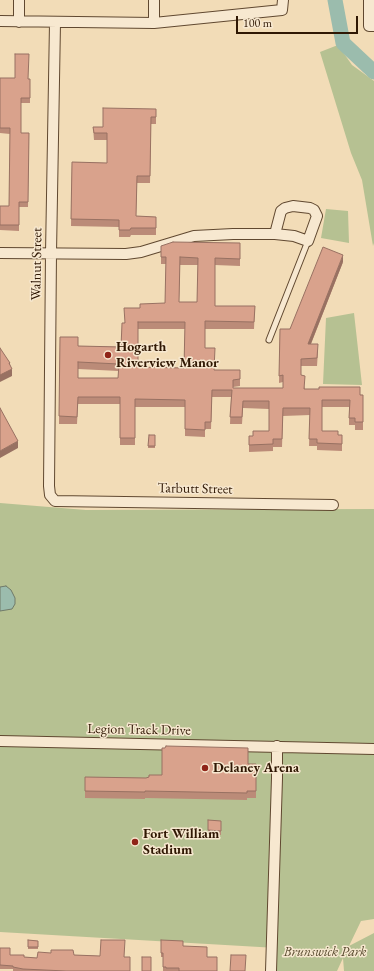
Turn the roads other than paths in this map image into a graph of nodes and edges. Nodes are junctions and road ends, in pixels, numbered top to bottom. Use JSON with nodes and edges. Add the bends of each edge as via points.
{"nodes":[{"id":1,"x":19,"y":0,"type":"edge"},
{"id":2,"x":154,"y":0,"type":"edge"},
{"id":3,"x":369,"y":0,"type":"edge"},
{"id":4,"x":282,"y":5,"type":"edge"},
{"id":5,"x":0,"y":22,"type":"edge"},
{"id":6,"x":19,"y":22,"type":"junction"},
{"id":7,"x":154,"y":22,"type":"junction"},
{"id":8,"x":55,"y":23,"type":"junction"},
{"id":9,"x":372,"y":26,"type":"edge"},
{"id":10,"x":275,"y":234,"type":"junction"},
{"id":11,"x":308,"y":241,"type":"junction"},
{"id":12,"x":0,"y":253,"type":"edge"},
{"id":13,"x":50,"y":253,"type":"junction"},
{"id":14,"x":269,"y":340,"type":"dead end"},
{"id":15,"x":58,"y":502,"type":"joint"},
{"id":16,"x":333,"y":505,"type":"dead end"},
{"id":17,"x":0,"y":741,"type":"edge"},
{"id":18,"x":277,"y":746,"type":"junction"},
{"id":19,"x":374,"y":749,"type":"edge"},
{"id":20,"x":271,"y":971,"type":"edge"}],
"edges":[{"from":1,"to":6,"type":"street"},
{"from":2,"to":7,"type":"street"},
{"from":3,"to":9,"type":"street"},
{"from":4,"to":7,"type":"street"},
{"from":5,"to":6,"type":"street"},
{"from":6,"to":8,"type":"street"},
{"from":7,"to":8,"type":"street"},
{"from":8,"to":13,"type":"street","name":"Walnut Street"},
{"from":10,"to":11,"type":"street"},
{"from":10,"to":11,"type":"street","via":[[281,211],[293,206],[310,208],[317,216]]},
{"from":10,"to":13,"type":"street","via":[[194,236],[126,254]]},
{"from":11,"to":14,"type":"lane"},
{"from":12,"to":13,"type":"street"},
{"from":13,"to":15,"type":"street","name":"Walnut Street","via":[[49,486],[50,496]]},
{"from":15,"to":16,"type":"street","name":"Tarbutt Street"},
{"from":17,"to":18,"type":"street","name":"Legion Track Drive"},
{"from":18,"to":19,"type":"street","name":"Legion Track Drive"},
{"from":18,"to":20,"type":"street"}]}
